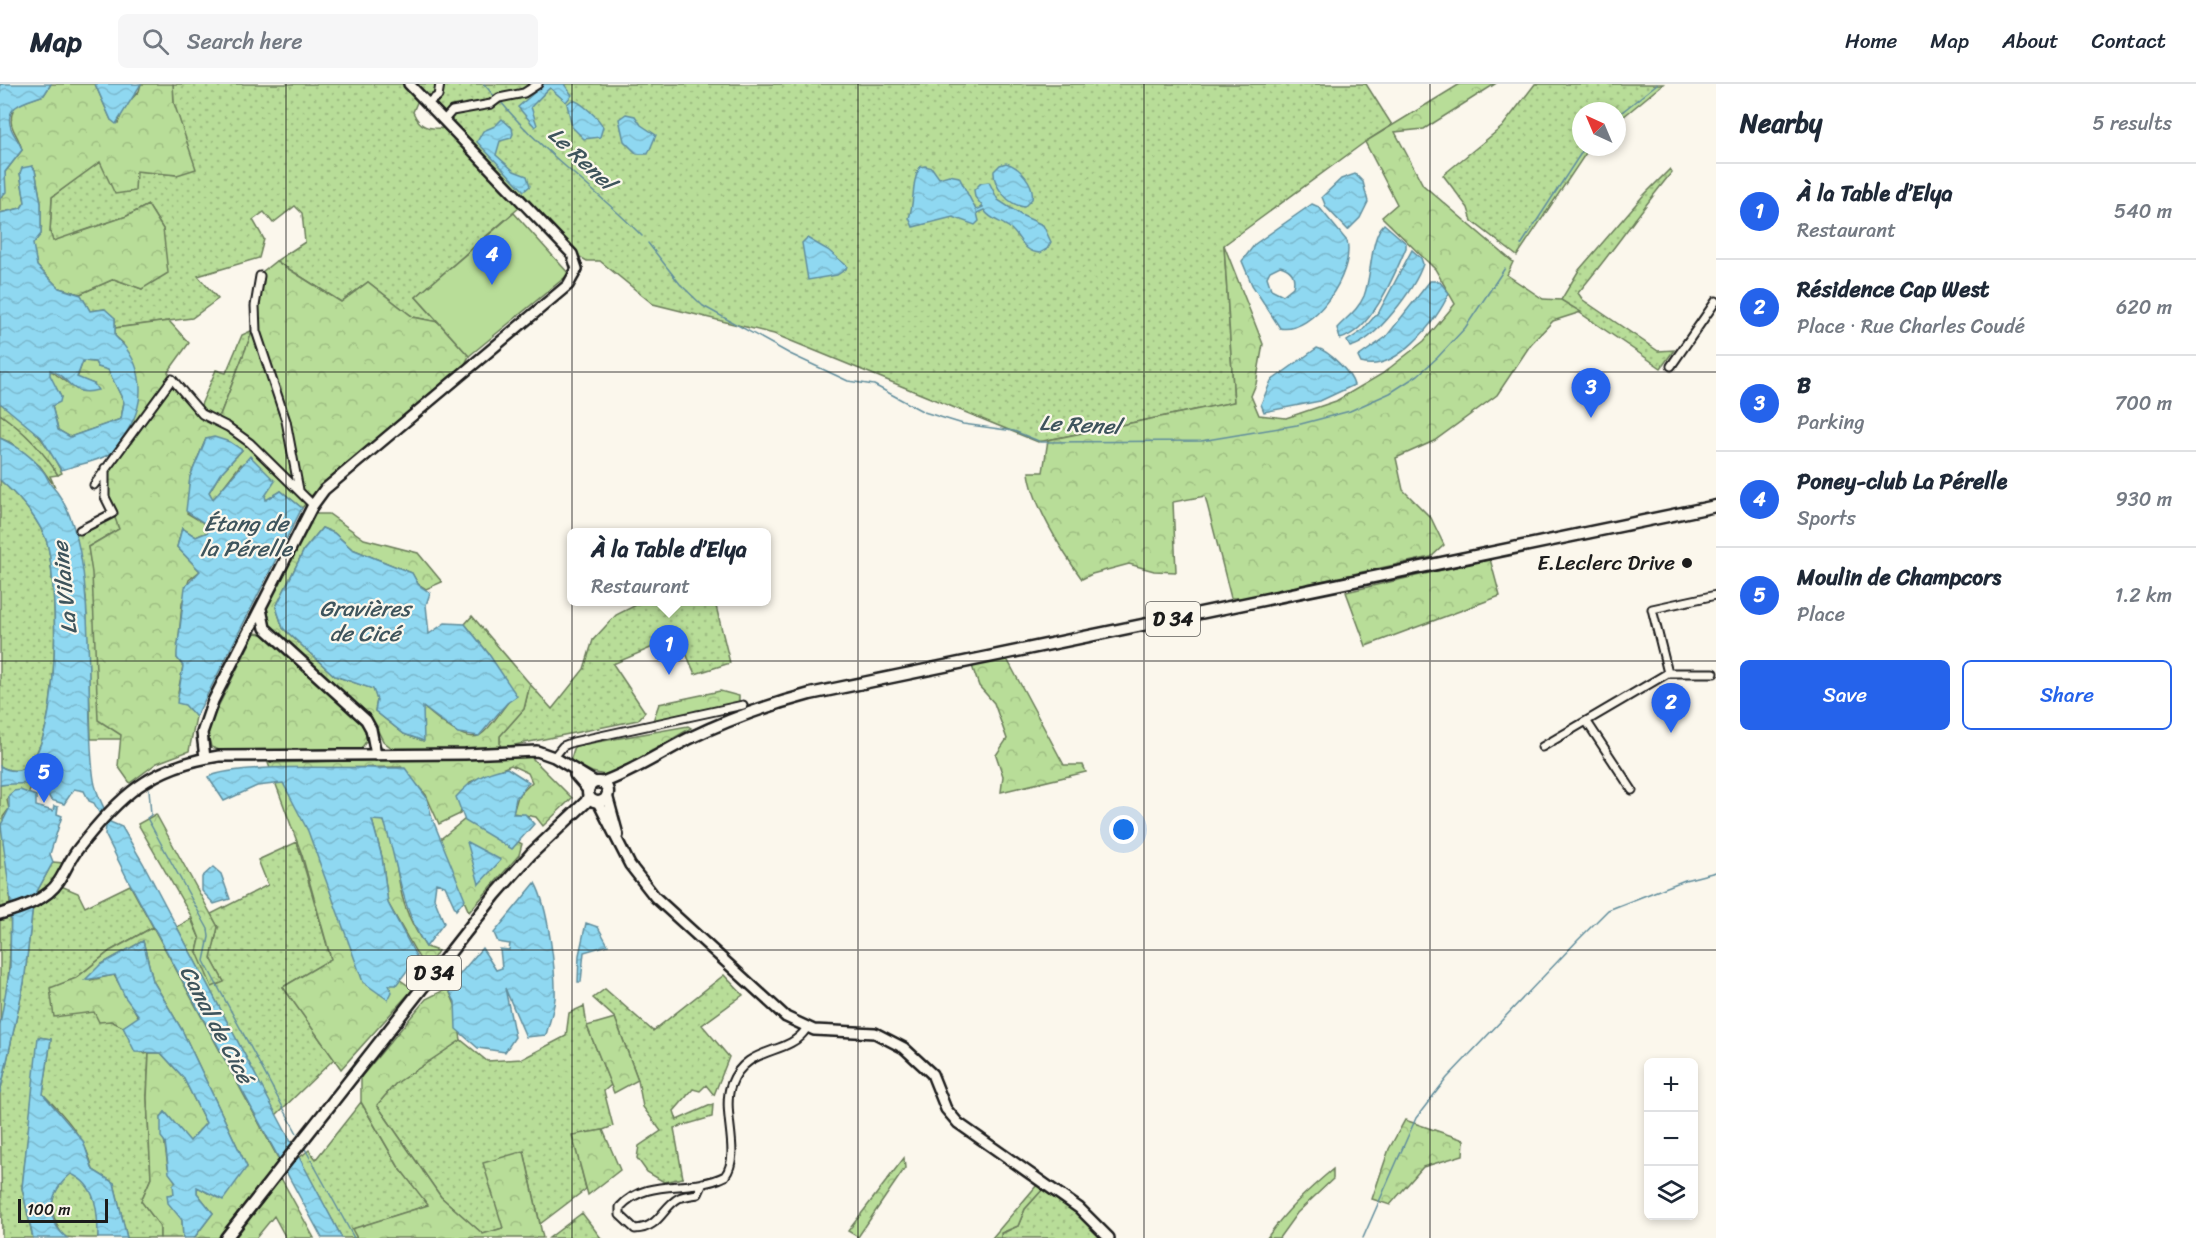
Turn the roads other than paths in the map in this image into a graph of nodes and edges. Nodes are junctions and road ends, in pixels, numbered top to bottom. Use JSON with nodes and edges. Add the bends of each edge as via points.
{"nodes":[{"id":1,"x":409,"y":84,"type":"edge"},
{"id":2,"x":440,"y":84,"type":"edge"},
{"id":3,"x":538,"y":84,"type":"edge"},
{"id":4,"x":427,"y":103,"type":"junction"},
{"id":5,"x":444,"y":120,"type":"junction"},
{"id":6,"x":260,"y":276,"type":"dead end"},
{"id":7,"x":1716,"y":301,"type":"edge"},
{"id":8,"x":1671,"y":366,"type":"dead end"},
{"id":9,"x":105,"y":468,"type":"junction"},
{"id":10,"x":94,"y":485,"type":"dead end"},
{"id":11,"x":299,"y":490,"type":"junction"},
{"id":12,"x":313,"y":505,"type":"junction"},
{"id":13,"x":1716,"y":506,"type":"edge"},
{"id":14,"x":80,"y":530,"type":"dead end"},
{"id":15,"x":1716,"y":596,"type":"edge"},
{"id":16,"x":261,"y":609,"type":"junction"},
{"id":17,"x":251,"y":628,"type":"junction"},
{"id":18,"x":265,"y":628,"type":"junction"},
{"id":19,"x":1668,"y":673,"type":"junction"},
{"id":20,"x":1714,"y":673,"type":"dead end"},
{"id":21,"x":743,"y":705,"type":"dead end"},
{"id":22,"x":1587,"y":722,"type":"junction"},
{"id":23,"x":1542,"y":747,"type":"dead end"},
{"id":24,"x":376,"y":755,"type":"junction"},
{"id":25,"x":554,"y":757,"type":"junction"},
{"id":26,"x":205,"y":758,"type":"junction"},
{"id":27,"x":1632,"y":790,"type":"dead end"},
{"id":28,"x":598,"y":793,"type":"junction"},
{"id":29,"x":0,"y":914,"type":"edge"},
{"id":30,"x":806,"y":1029,"type":"junction"},
{"id":31,"x":703,"y":1183,"type":"junction"},
{"id":32,"x":226,"y":1238,"type":"edge"},
{"id":33,"x":1109,"y":1238,"type":"edge"}],
"edges":[{"from":1,"to":4,"type":"main road"},
{"from":2,"to":4,"type":"street","via":[[438,96]]},
{"from":3,"to":5,"type":"street","via":[[491,104],[452,111]]},
{"from":4,"to":5,"type":"main road"},
{"from":5,"to":12,"type":"main road","via":[[572,254],[577,269],[568,285],[337,478]]},
{"from":6,"to":11,"type":"street","via":[[256,331],[286,421]]},
{"from":7,"to":8,"type":"street"},
{"from":9,"to":10,"type":"street"},
{"from":9,"to":11,"type":"street","via":[[172,379],[202,414],[250,443]]},
{"from":9,"to":14,"type":"street","via":[[105,497],[112,513]]},
{"from":11,"to":12,"type":"street"},
{"from":12,"to":16,"type":"main road"},
{"from":13,"to":28,"type":"main road","number":"D 34","via":[[810,694],[716,726]]},
{"from":15,"to":19,"type":"street","via":[[1652,609]]},
{"from":16,"to":17,"type":"main road"},
{"from":16,"to":18,"type":"main road"},
{"from":17,"to":18,"type":"main road"},
{"from":17,"to":26,"type":"main road","via":[[208,715],[202,733]]},
{"from":18,"to":24,"type":"main road","via":[[366,720]]},
{"from":19,"to":20,"type":"street"},
{"from":19,"to":22,"type":"street"},
{"from":21,"to":25,"type":"street","via":[[573,742],[563,746]]},
{"from":22,"to":23,"type":"street"},
{"from":22,"to":27,"type":"street"},
{"from":24,"to":25,"type":"main road","via":[[526,750]]},
{"from":24,"to":26,"type":"main road"},
{"from":25,"to":28,"type":"main road"},
{"from":26,"to":29,"type":"main road","via":[[159,772],[113,808],[73,856],[59,882],[42,898]]},
{"from":28,"to":30,"type":"main road","via":[[621,849],[641,880],[669,911],[786,1017]]},
{"from":28,"to":32,"type":"main road","number":"D 34","via":[[531,854],[495,895]]},
{"from":30,"to":31,"type":"street","via":[[797,1038],[753,1056],[738,1071],[728,1099],[728,1172]]},
{"from":30,"to":33,"type":"main road","via":[[875,1033],[904,1048],[932,1074],[946,1109],[958,1123],[1085,1212]]},
{"from":31,"to":31,"type":"street","via":[[646,1189],[627,1200],[620,1207],[620,1215],[635,1229],[643,1228],[680,1198],[698,1194]]}]}
